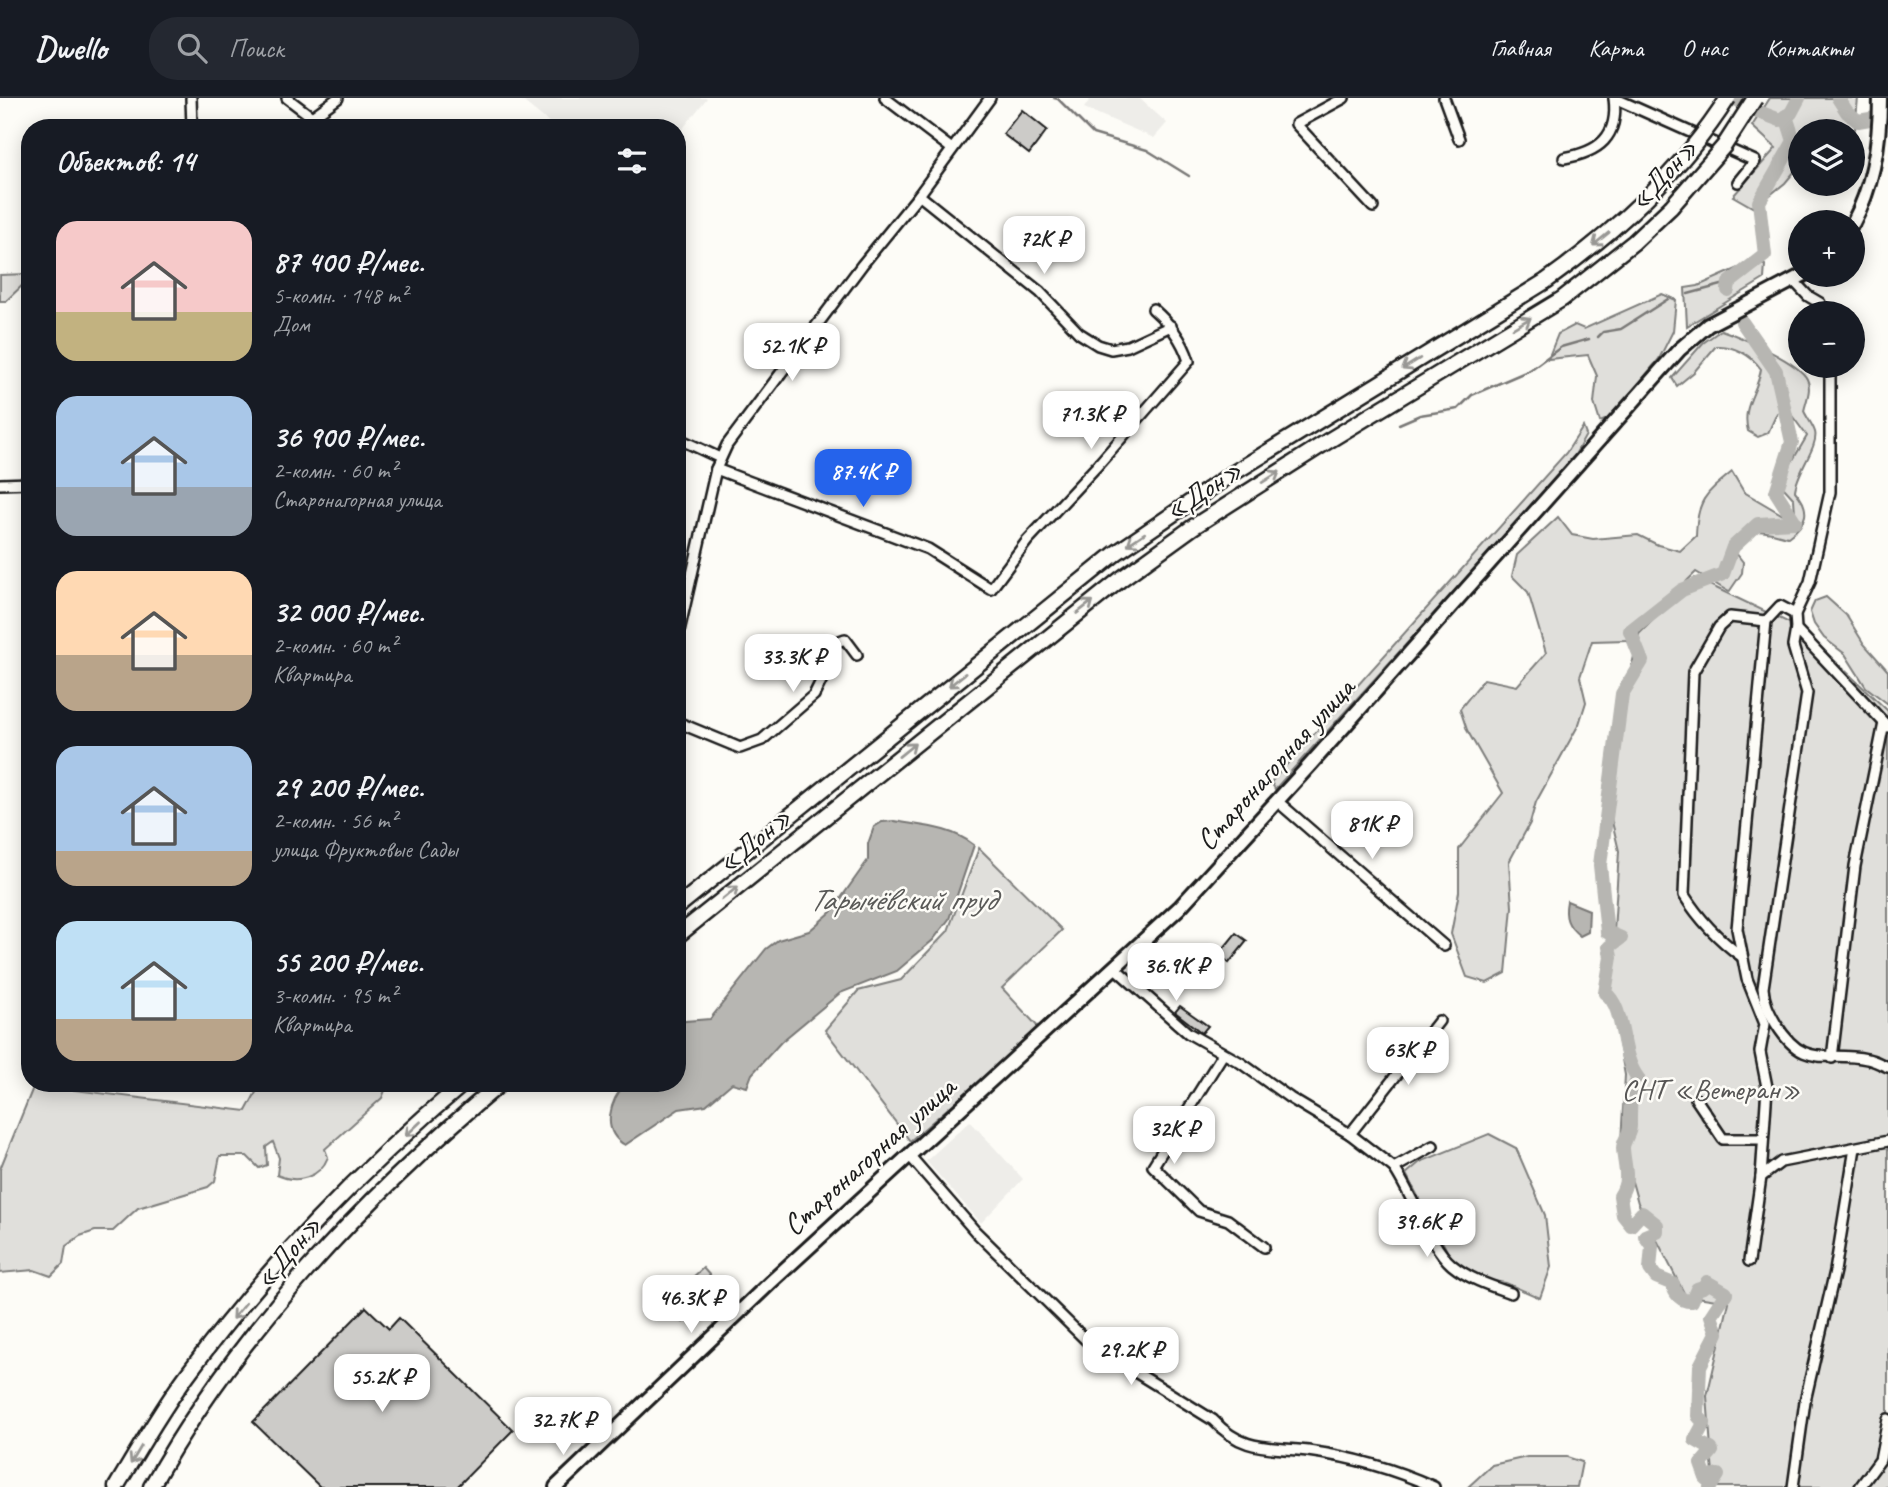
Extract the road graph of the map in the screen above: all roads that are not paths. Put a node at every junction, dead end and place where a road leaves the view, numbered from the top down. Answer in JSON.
{"nodes":[{"id":1,"x":191,"y":98,"type":"edge"},
{"id":2,"x":287,"y":98,"type":"edge"},
{"id":3,"x":338,"y":98,"type":"edge"},
{"id":4,"x":885,"y":98,"type":"edge"},
{"id":5,"x":989,"y":98,"type":"edge"},
{"id":6,"x":1344,"y":98,"type":"edge"},
{"id":7,"x":1444,"y":98,"type":"edge"},
{"id":8,"x":1614,"y":98,"type":"edge"},
{"id":9,"x":1728,"y":98,"type":"edge"},
{"id":10,"x":1755,"y":98,"type":"edge"},
{"id":11,"x":1880,"y":105,"type":"edge"},
{"id":12,"x":313,"y":117,"type":"joint"},
{"id":13,"x":192,"y":119,"type":"edge"},
{"id":14,"x":1459,"y":139,"type":"dead end"},
{"id":15,"x":952,"y":149,"type":"junction"},
{"id":16,"x":1564,"y":158,"type":"dead end"},
{"id":17,"x":1738,"y":182,"type":"dead end"},
{"id":18,"x":919,"y":195,"type":"junction"},
{"id":19,"x":1373,"y":207,"type":"dead end"},
{"id":20,"x":1859,"y":210,"type":"edge"},
{"id":21,"x":1788,"y":283,"type":"edge"},
{"id":22,"x":1803,"y":287,"type":"edge"},
{"id":23,"x":1817,"y":301,"type":"edge"},
{"id":24,"x":1153,"y":309,"type":"dead end"},
{"id":25,"x":1171,"y":326,"type":"junction"},
{"id":26,"x":1830,"y":378,"type":"edge"},
{"id":27,"x":686,"y":442,"type":"edge"},
{"id":28,"x":720,"y":458,"type":"junction"},
{"id":29,"x":716,"y":469,"type":"junction"},
{"id":30,"x":21,"y":483,"type":"edge"},
{"id":31,"x":0,"y":484,"type":"edge"},
{"id":32,"x":686,"y":601,"type":"edge"},
{"id":33,"x":1795,"y":614,"type":"junction"},
{"id":34,"x":1766,"y":621,"type":"junction"},
{"id":35,"x":1796,"y":629,"type":"junction"},
{"id":36,"x":857,"y":654,"type":"dead end"},
{"id":37,"x":1886,"y":725,"type":"edge"},
{"id":38,"x":686,"y":726,"type":"edge"},
{"id":39,"x":1278,"y":801,"type":"junction"},
{"id":40,"x":686,"y":901,"type":"edge"},
{"id":41,"x":686,"y":929,"type":"edge"},
{"id":42,"x":1444,"y":946,"type":"dead end"},
{"id":43,"x":1741,"y":956,"type":"junction"},
{"id":44,"x":1115,"y":968,"type":"junction"},
{"id":45,"x":1439,"y":1021,"type":"dead end"},
{"id":46,"x":1223,"y":1054,"type":"junction"},
{"id":47,"x":1832,"y":1058,"type":"junction"},
{"id":48,"x":1888,"y":1068,"type":"edge"},
{"id":49,"x":454,"y":1092,"type":"edge"},
{"id":50,"x":490,"y":1092,"type":"edge"},
{"id":51,"x":1696,"y":1099,"type":"dead end"},
{"id":52,"x":1350,"y":1134,"type":"junction"},
{"id":53,"x":1763,"y":1139,"type":"junction"},
{"id":54,"x":1888,"y":1141,"type":"edge"},
{"id":55,"x":1433,"y":1146,"type":"dead end"},
{"id":56,"x":1855,"y":1148,"type":"junction"},
{"id":57,"x":909,"y":1155,"type":"junction"},
{"id":58,"x":1394,"y":1168,"type":"junction"},
{"id":59,"x":1760,"y":1177,"type":"junction"},
{"id":60,"x":1264,"y":1247,"type":"dead end"},
{"id":61,"x":1749,"y":1261,"type":"dead end"},
{"id":62,"x":1511,"y":1293,"type":"dead end"},
{"id":63,"x":1888,"y":1419,"type":"edge"},
{"id":64,"x":116,"y":1487,"type":"edge"},
{"id":65,"x":152,"y":1487,"type":"edge"},
{"id":66,"x":556,"y":1487,"type":"edge"},
{"id":67,"x":1434,"y":1487,"type":"edge"},
{"id":68,"x":1793,"y":1487,"type":"edge"},
{"id":69,"x":1860,"y":1487,"type":"edge"}],
"edges":[{"from":1,"to":13,"type":"street"},
{"from":2,"to":12,"type":"street"},
{"from":3,"to":12,"type":"street"},
{"from":4,"to":15,"type":"street"},
{"from":5,"to":15,"type":"street"},
{"from":6,"to":19,"type":"street"},
{"from":7,"to":14,"type":"street"},
{"from":8,"to":16,"type":"street"},
{"from":8,"to":17,"type":"street"},
{"from":9,"to":40,"type":"highway","name":"«Дон»","one_way":true,"bridge":true},
{"from":41,"to":10,"type":"highway","name":"«Дон»","one_way":true,"bridge":true},
{"from":11,"to":20,"type":"main road"},
{"from":15,"to":18,"type":"street"},
{"from":18,"to":25,"type":"street"},
{"from":18,"to":28,"type":"street"},
{"from":21,"to":39,"type":"main road","name":"Старонагорная улица"},
{"from":22,"to":23,"type":"street"},
{"from":24,"to":25,"type":"street"},
{"from":25,"to":29,"type":"street"},
{"from":26,"to":33,"type":"street"},
{"from":27,"to":28,"type":"street"},
{"from":28,"to":29,"type":"street"},
{"from":29,"to":32,"type":"street"},
{"from":30,"to":31,"type":"street"},
{"from":33,"to":34,"type":"street"},
{"from":33,"to":35,"type":"street"},
{"from":34,"to":43,"type":"street"},
{"from":34,"to":43,"type":"street"},
{"from":35,"to":37,"type":"street"},
{"from":35,"to":47,"type":"street"},
{"from":36,"to":38,"type":"street"},
{"from":37,"to":47,"type":"street"},
{"from":39,"to":42,"type":"street"},
{"from":39,"to":44,"type":"main road","name":"Старонагорная улица"},
{"from":43,"to":53,"type":"street"},
{"from":44,"to":46,"type":"street"},
{"from":44,"to":57,"type":"main road","name":"Старонагорная улица"},
{"from":45,"to":52,"type":"street"},
{"from":46,"to":52,"type":"street"},
{"from":46,"to":60,"type":"street"},
{"from":47,"to":48,"type":"street"},
{"from":49,"to":64,"type":"highway","name":"«Дон»","one_way":true},
{"from":50,"to":65,"type":"highway","name":"«Дон»"},
{"from":51,"to":53,"type":"street"},
{"from":52,"to":58,"type":"street"},
{"from":53,"to":59,"type":"street"},
{"from":54,"to":56,"type":"street"},
{"from":55,"to":58,"type":"street"},
{"from":56,"to":59,"type":"street"},
{"from":56,"to":68,"type":"street"},
{"from":57,"to":66,"type":"main road","name":"Старонагорная улица"},
{"from":57,"to":67,"type":"street"},
{"from":58,"to":62,"type":"street"},
{"from":59,"to":61,"type":"street"},
{"from":63,"to":69,"type":"street"}]}
